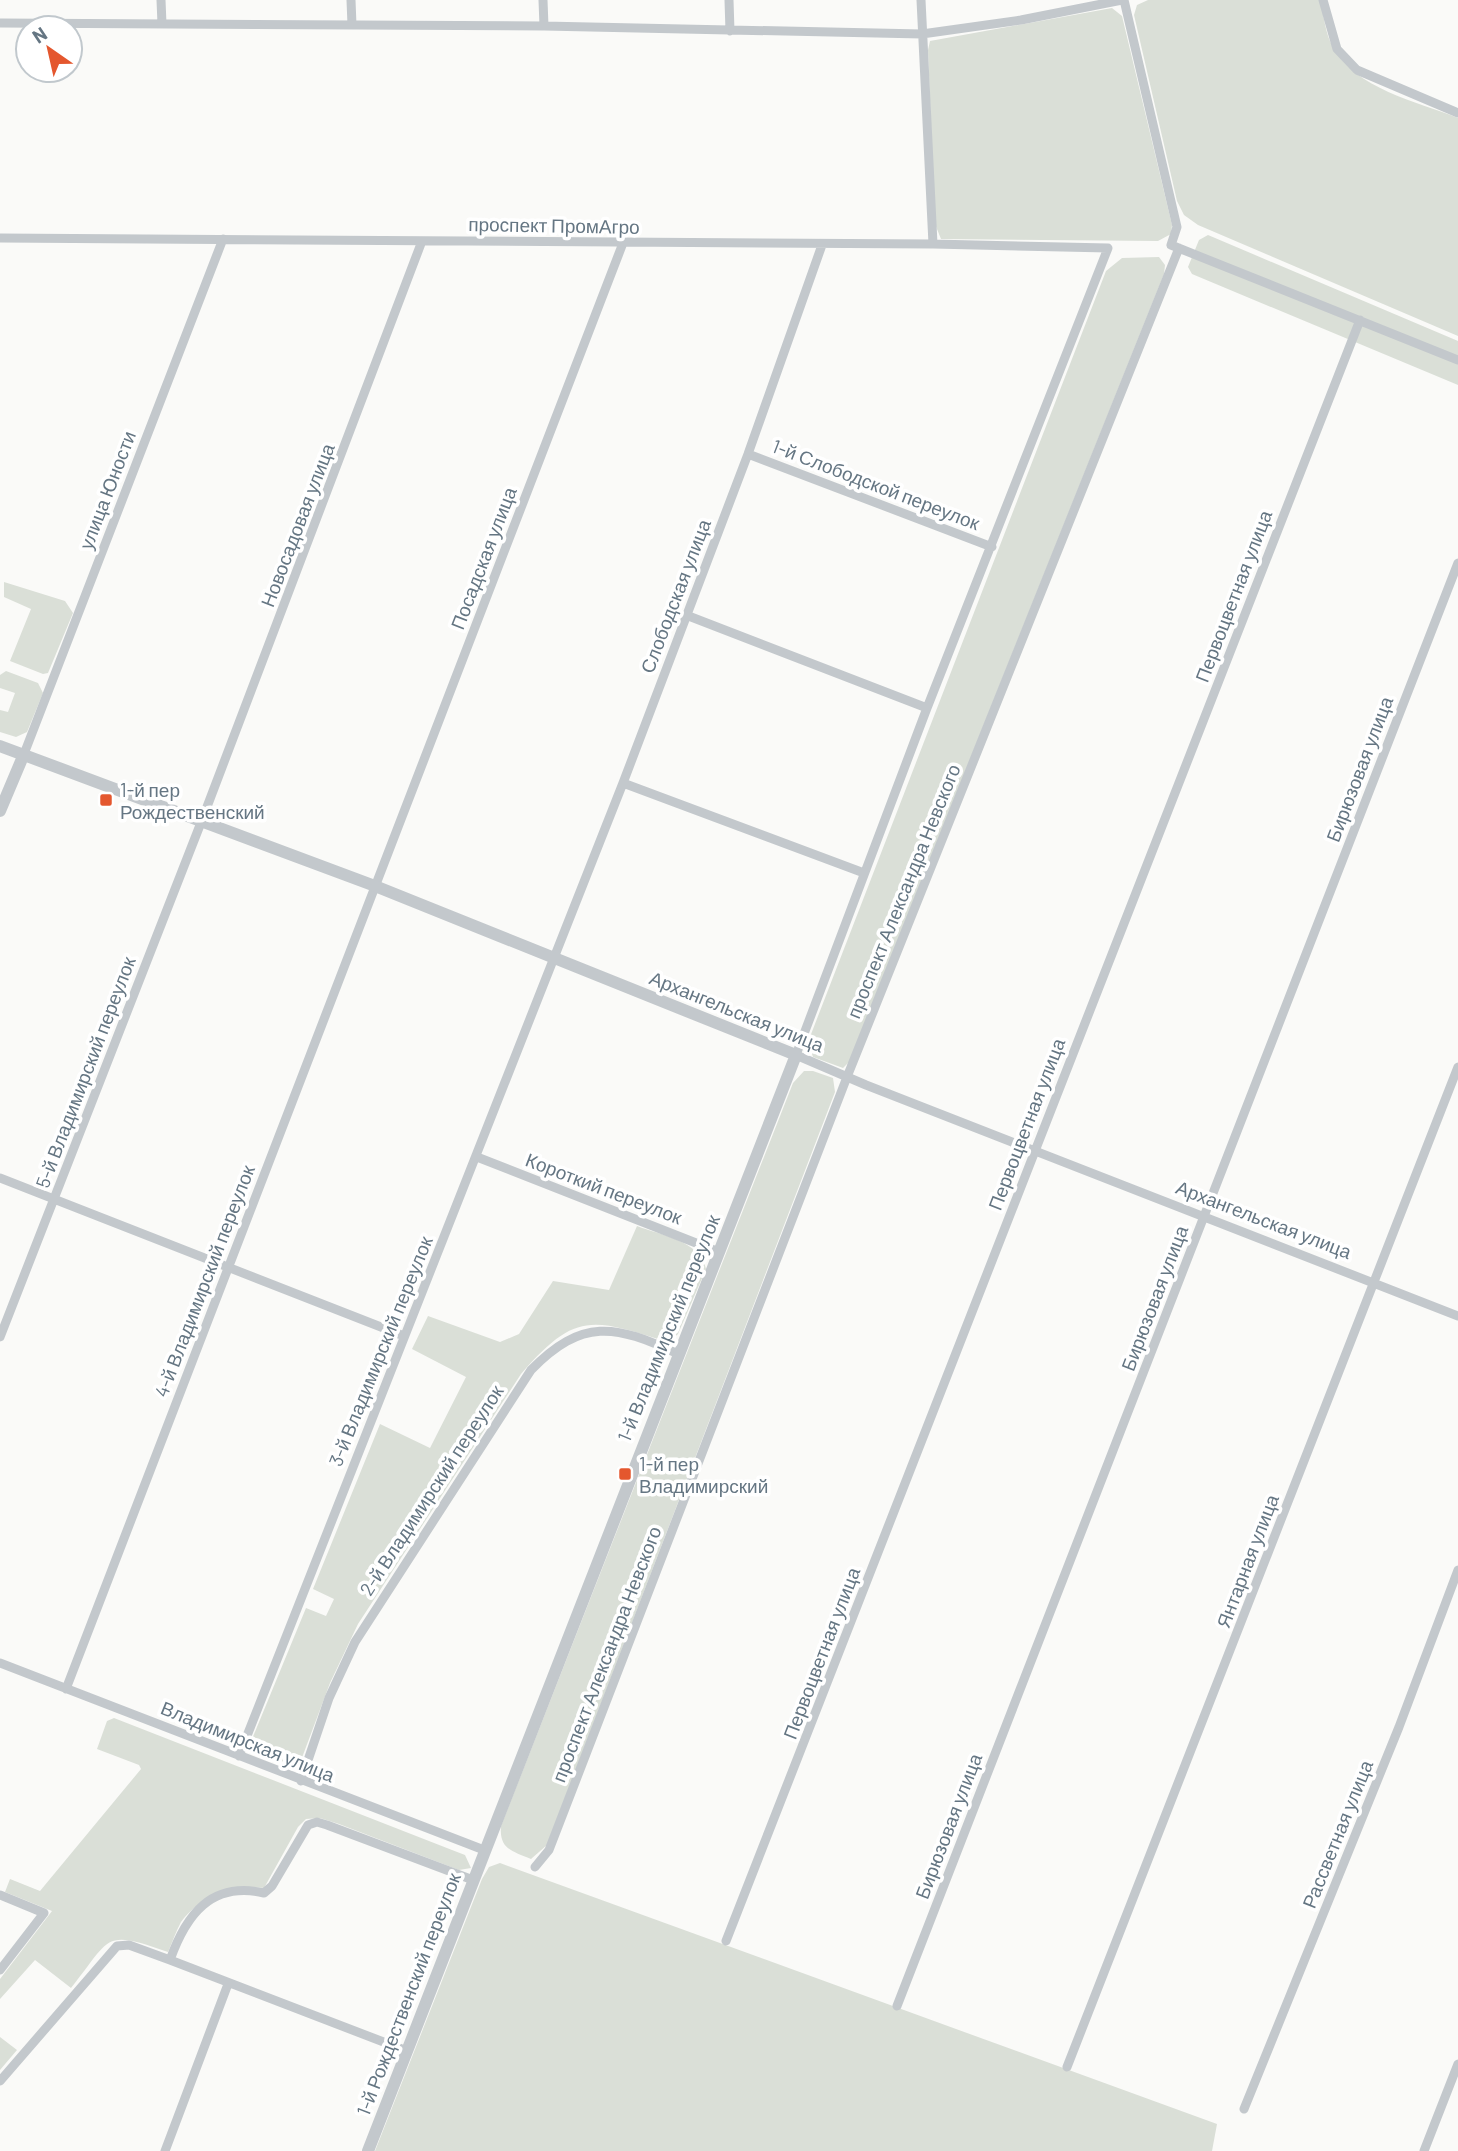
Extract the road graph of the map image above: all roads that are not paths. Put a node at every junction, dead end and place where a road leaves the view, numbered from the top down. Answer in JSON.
{"nodes":[{"id":1,"x":161,"y":0,"type":"edge"},
{"id":2,"x":351,"y":0,"type":"edge"},
{"id":3,"x":543,"y":0,"type":"edge"},
{"id":4,"x":729,"y":0,"type":"edge"},
{"id":5,"x":921,"y":0,"type":"edge"},
{"id":6,"x":1123,"y":0,"type":"edge"},
{"id":7,"x":1323,"y":0,"type":"edge"},
{"id":8,"x":0,"y":23,"type":"edge"},
{"id":9,"x":162,"y":24,"type":"junction"},
{"id":10,"x":352,"y":25,"type":"junction"},
{"id":11,"x":544,"y":26,"type":"junction"},
{"id":12,"x":730,"y":32,"type":"junction"},
{"id":13,"x":922,"y":34,"type":"junction"},
{"id":14,"x":1458,"y":113,"type":"edge"},
{"id":15,"x":0,"y":238,"type":"edge"},
{"id":16,"x":223,"y":239,"type":"junction"},
{"id":17,"x":422,"y":241,"type":"junction"},
{"id":18,"x":623,"y":243,"type":"junction"},
{"id":19,"x":933,"y":244,"type":"junction"},
{"id":20,"x":822,"y":245,"type":"junction"},
{"id":21,"x":1108,"y":248,"type":"joint"},
{"id":22,"x":1179,"y":248,"type":"junction"},
{"id":23,"x":1360,"y":320,"type":"junction"},
{"id":24,"x":1458,"y":360,"type":"edge"},
{"id":25,"x":748,"y":454,"type":"junction"},
{"id":26,"x":992,"y":547,"type":"junction"},
{"id":27,"x":1458,"y":563,"type":"edge"},
{"id":28,"x":686,"y":615,"type":"junction"},
{"id":29,"x":927,"y":708,"type":"junction"},
{"id":30,"x":0,"y":746,"type":"edge"},
{"id":31,"x":23,"y":754,"type":"junction"},
{"id":32,"x":623,"y":783,"type":"junction"},
{"id":33,"x":0,"y":811,"type":"edge"},
{"id":34,"x":202,"y":820,"type":"junction"},
{"id":35,"x":863,"y":873,"type":"junction"},
{"id":36,"x":375,"y":886,"type":"junction"},
{"id":37,"x":553,"y":958,"type":"junction"},
{"id":38,"x":796,"y":1055,"type":"junction"},
{"id":39,"x":1458,"y":1068,"type":"edge"},
{"id":40,"x":847,"y":1077,"type":"junction"},
{"id":41,"x":1034,"y":1151,"type":"junction"},
{"id":42,"x":477,"y":1157,"type":"junction"},
{"id":43,"x":0,"y":1178,"type":"edge"},
{"id":44,"x":54,"y":1198,"type":"junction"},
{"id":45,"x":1204,"y":1216,"type":"junction"},
{"id":46,"x":719,"y":1252,"type":"junction"},
{"id":47,"x":229,"y":1267,"type":"junction"},
{"id":48,"x":1374,"y":1283,"type":"junction"},
{"id":49,"x":1458,"y":1316,"type":"edge"},
{"id":50,"x":404,"y":1336,"type":"junction"},
{"id":51,"x":0,"y":1338,"type":"edge"},
{"id":52,"x":678,"y":1354,"type":"junction"},
{"id":53,"x":1458,"y":1570,"type":"edge"},
{"id":54,"x":0,"y":1663,"type":"edge"},
{"id":55,"x":66,"y":1689,"type":"junction"},
{"id":56,"x":239,"y":1756,"type":"junction"},
{"id":57,"x":301,"y":1781,"type":"junction"},
{"id":58,"x":484,"y":1850,"type":"junction"},
{"id":59,"x":536,"y":1867,"type":"dead end"},
{"id":60,"x":473,"y":1880,"type":"junction"},
{"id":61,"x":0,"y":1895,"type":"edge"},
{"id":62,"x":726,"y":1941,"type":"dead end"},
{"id":63,"x":170,"y":1960,"type":"junction"},
{"id":64,"x":0,"y":1970,"type":"edge"},
{"id":65,"x":228,"y":1984,"type":"junction"},
{"id":66,"x":897,"y":2006,"type":"dead end"},
{"id":67,"x":407,"y":2051,"type":"junction"},
{"id":68,"x":1458,"y":2064,"type":"edge"},
{"id":69,"x":1067,"y":2067,"type":"dead end"},
{"id":70,"x":0,"y":2081,"type":"edge"},
{"id":71,"x":1244,"y":2109,"type":"dead end"},
{"id":72,"x":165,"y":2151,"type":"edge"},
{"id":73,"x":368,"y":2151,"type":"edge"},
{"id":74,"x":1424,"y":2151,"type":"edge"}],
"edges":[{"from":1,"to":9,"type":"street"},
{"from":2,"to":10,"type":"street"},
{"from":3,"to":11,"type":"street"},
{"from":4,"to":12,"type":"street"},
{"from":5,"to":13,"type":"street"},
{"from":6,"to":13,"type":"street"},
{"from":6,"to":22,"type":"street","name":"проспект Александра Невского"},
{"from":7,"to":14,"type":"street"},
{"from":8,"to":9,"type":"street"},
{"from":9,"to":10,"type":"street"},
{"from":10,"to":11,"type":"street"},
{"from":11,"to":12,"type":"street"},
{"from":12,"to":13,"type":"street"},
{"from":13,"to":19,"type":"street"},
{"from":15,"to":16,"type":"street","name":"проспект ПромАгро"},
{"from":16,"to":17,"type":"street","name":"проспект ПромАгро"},
{"from":16,"to":31,"type":"street","name":"улица Юности"},
{"from":17,"to":18,"type":"street","name":"проспект ПромАгро"},
{"from":17,"to":34,"type":"street","name":"Новосадовая улица"},
{"from":18,"to":20,"type":"street","name":"проспект ПромАгро"},
{"from":18,"to":36,"type":"street","name":"Посадская улица"},
{"from":19,"to":20,"type":"street","name":"проспект ПромАгро"},
{"from":19,"to":21,"type":"street","name":"проспект ПромАгро"},
{"from":20,"to":25,"type":"street","name":"Слободская улица"},
{"from":21,"to":26,"type":"street","name":"проспект Александра Невского"},
{"from":22,"to":23,"type":"street"},
{"from":22,"to":40,"type":"street","name":"проспект Александра Невского"},
{"from":23,"to":24,"type":"street"},
{"from":23,"to":41,"type":"street","name":"Первоцветная улица"},
{"from":25,"to":26,"type":"street","name":"1-й Слободской переулок"},
{"from":25,"to":28,"type":"street","name":"Слободская улица"},
{"from":26,"to":29,"type":"street","name":"проспект Александра Невского"},
{"from":27,"to":45,"type":"street","name":"Бирюзовая улица"},
{"from":28,"to":29,"type":"street"},
{"from":28,"to":32,"type":"street","name":"Слободская улица"},
{"from":29,"to":35,"type":"street","name":"проспект Александра Невского"},
{"from":30,"to":31,"type":"street","name":"Архангельская улица"},
{"from":31,"to":33,"type":"street"},
{"from":31,"to":34,"type":"street","name":"Архангельская улица"},
{"from":32,"to":35,"type":"street"},
{"from":32,"to":37,"type":"street","name":"Слободская улица"},
{"from":34,"to":36,"type":"street","name":"Архангельская улица"},
{"from":34,"to":44,"type":"street","name":"5-й Владимирский переулок"},
{"from":35,"to":38,"type":"street","name":"проспект Александра Невского"},
{"from":36,"to":37,"type":"street","name":"Архангельская улица"},
{"from":36,"to":47,"type":"street","name":"4-й Владимирский переулок"},
{"from":37,"to":38,"type":"street","name":"Архангельская улица"},
{"from":37,"to":42,"type":"street","name":"3-й Владимирский переулок"},
{"from":38,"to":40,"type":"street","name":"Архангельская улица"},
{"from":38,"to":46,"type":"street","name":"1-й Владимирский переулок"},
{"from":39,"to":48,"type":"street","name":"Янтарная улица"},
{"from":40,"to":41,"type":"street","name":"Архангельская улица"},
{"from":40,"to":59,"type":"street","name":"проспект Александра Невского"},
{"from":41,"to":45,"type":"street","name":"Архангельская улица"},
{"from":41,"to":62,"type":"street","name":"Первоцветная улица"},
{"from":42,"to":46,"type":"street","name":"Короткий переулок"},
{"from":42,"to":50,"type":"street","name":"3-й Владимирский переулок"},
{"from":43,"to":44,"type":"street"},
{"from":44,"to":47,"type":"street"},
{"from":44,"to":51,"type":"street","name":"5-й Владимирский переулок"},
{"from":45,"to":48,"type":"street","name":"Архангельская улица"},
{"from":45,"to":66,"type":"street","name":"Бирюзовая улица"},
{"from":46,"to":52,"type":"street","name":"1-й Владимирский переулок"},
{"from":47,"to":50,"type":"street"},
{"from":47,"to":55,"type":"street","name":"4-й Владимирский переулок"},
{"from":48,"to":49,"type":"street","name":"Архангельская улица"},
{"from":48,"to":69,"type":"street","name":"Янтарная улица"},
{"from":50,"to":56,"type":"street","name":"3-й Владимирский переулок"},
{"from":52,"to":57,"type":"street","name":"2-й Владимирский переулок"},
{"from":52,"to":58,"type":"street","name":"1-й Владимирский переулок"},
{"from":53,"to":71,"type":"street","name":"Рассветная улица"},
{"from":54,"to":55,"type":"street","name":"Владимирская улица"},
{"from":55,"to":56,"type":"street","name":"Владимирская улица"},
{"from":56,"to":57,"type":"street","name":"Владимирская улица"},
{"from":57,"to":58,"type":"street","name":"Владимирская улица"},
{"from":58,"to":60,"type":"street","name":"1-й Рождественский переулок"},
{"from":60,"to":63,"type":"street"},
{"from":60,"to":67,"type":"street","name":"1-й Рождественский переулок"},
{"from":61,"to":64,"type":"street"},
{"from":63,"to":65,"type":"street"},
{"from":63,"to":70,"type":"street"},
{"from":65,"to":67,"type":"street"},
{"from":65,"to":72,"type":"street"},
{"from":67,"to":73,"type":"street","name":"1-й Рождественский переулок"},
{"from":68,"to":74,"type":"street"}]}
